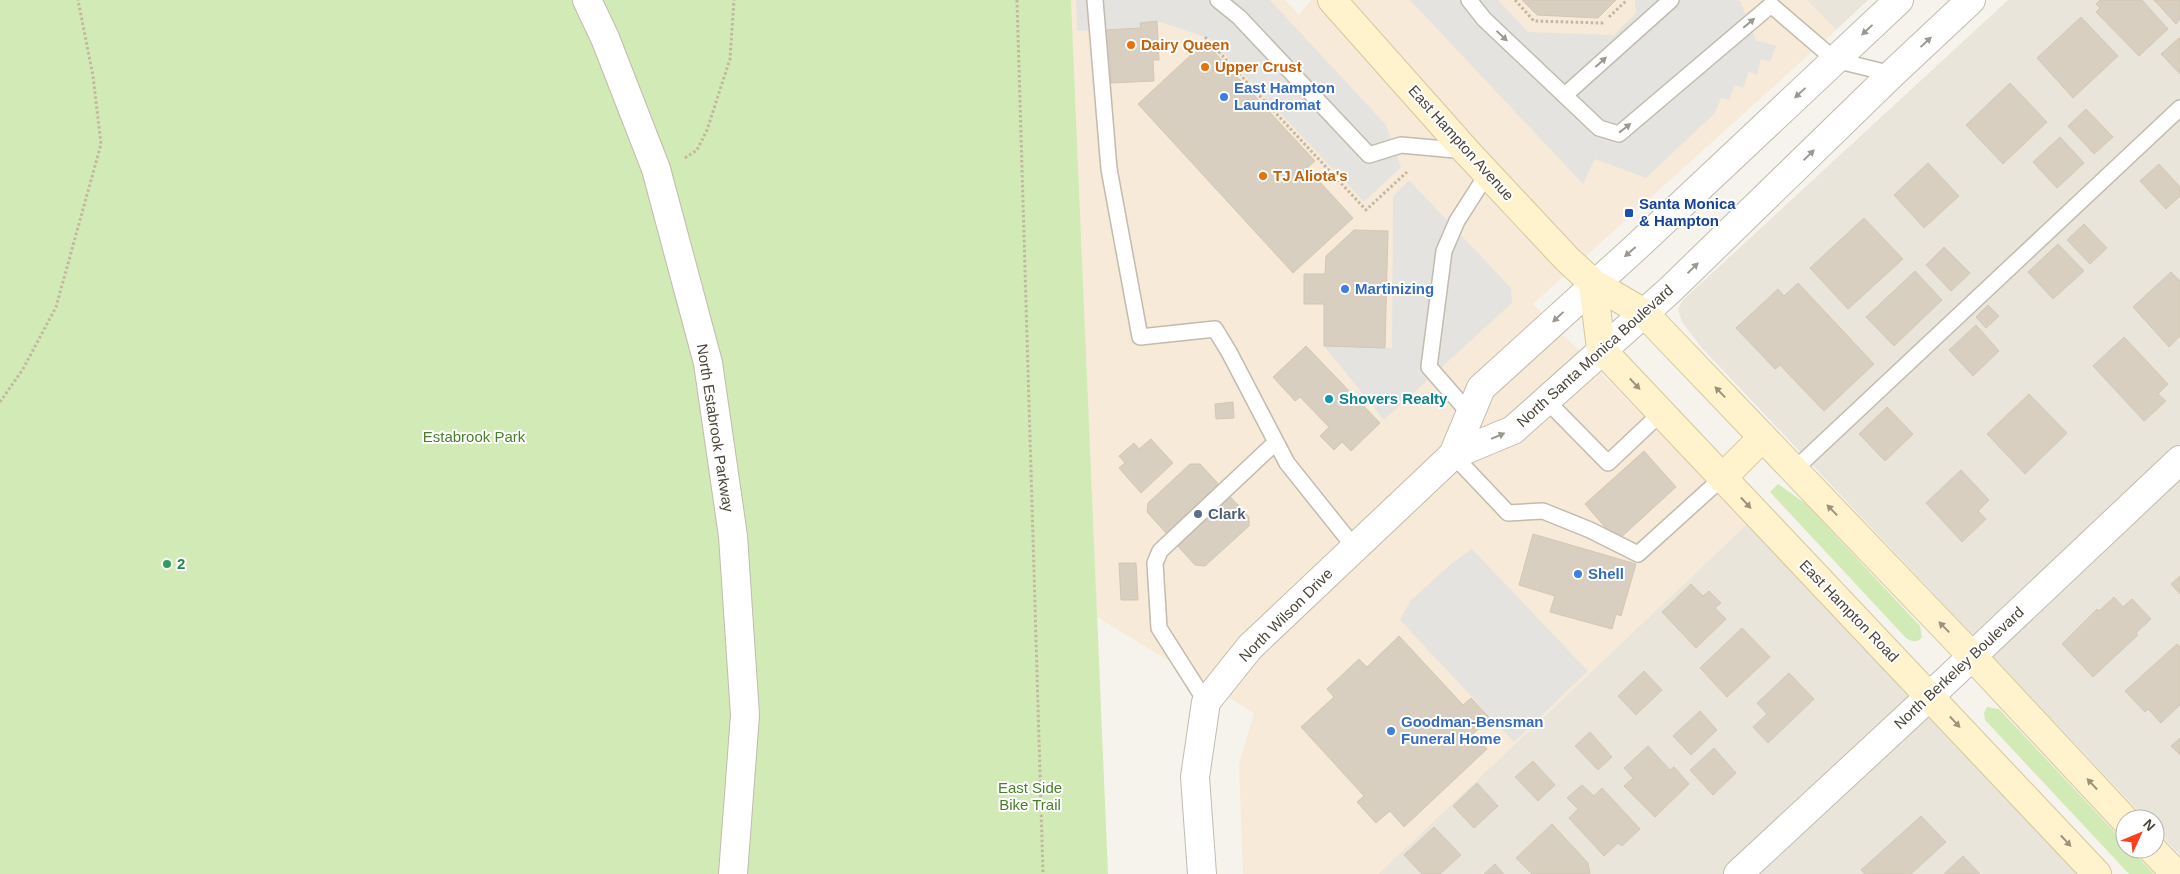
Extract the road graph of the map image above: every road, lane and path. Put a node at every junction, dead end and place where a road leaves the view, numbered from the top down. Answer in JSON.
{"nodes":[{"id":1,"x":78,"y":0,"type":"edge"},
{"id":2,"x":587,"y":0,"type":"edge"},
{"id":3,"x":734,"y":0,"type":"edge"},
{"id":4,"x":1017,"y":0,"type":"edge"},
{"id":5,"x":1095,"y":0,"type":"edge"},
{"id":6,"x":1218,"y":0,"type":"edge"},
{"id":7,"x":1332,"y":0,"type":"edge"},
{"id":8,"x":1469,"y":0,"type":"edge"},
{"id":9,"x":1515,"y":0,"type":"edge"},
{"id":10,"x":1627,"y":0,"type":"edge"},
{"id":11,"x":1671,"y":0,"type":"edge"},
{"id":12,"x":1899,"y":0,"type":"edge"},
{"id":13,"x":1971,"y":0,"type":"edge"},
{"id":14,"x":1769,"y":2,"type":"edge"},
{"id":15,"x":1205,"y":37,"type":"dead end"},
{"id":16,"x":1835,"y":60,"type":"junction"},
{"id":17,"x":1892,"y":74,"type":"junction"},
{"id":18,"x":1565,"y":95,"type":"junction"},
{"id":19,"x":2180,"y":108,"type":"edge"},
{"id":20,"x":1467,"y":152,"type":"junction"},
{"id":21,"x":656,"y":169,"type":"junction"},
{"id":22,"x":1410,"y":170,"type":"dead end"},
{"id":23,"x":1488,"y":174,"type":"junction"},
{"id":24,"x":1593,"y":283,"type":"junction"},
{"id":25,"x":1644,"y":313,"type":"junction"},
{"id":26,"x":1601,"y":349,"type":"junction"},
{"id":27,"x":1546,"y":400,"type":"junction"},
{"id":28,"x":0,"y":402,"type":"edge"},
{"id":29,"x":1661,"y":413,"type":"junction"},
{"id":30,"x":1470,"y":414,"type":"junction"},
{"id":31,"x":1763,"y":437,"type":"junction"},
{"id":32,"x":1276,"y":442,"type":"junction"},
{"id":33,"x":1453,"y":455,"type":"junction"},
{"id":34,"x":2180,"y":460,"type":"edge"},
{"id":35,"x":1794,"y":470,"type":"junction"},
{"id":36,"x":1722,"y":478,"type":"junction"},
{"id":37,"x":1355,"y":548,"type":"junction"},
{"id":38,"x":1972,"y":656,"type":"junction"},
{"id":39,"x":1930,"y":696,"type":"junction"},
{"id":40,"x":1206,"y":702,"type":"junction"},
{"id":41,"x":2115,"y":809,"type":"edge"},
{"id":42,"x":2162,"y":859,"type":"edge"},
{"id":43,"x":733,"y":874,"type":"edge"},
{"id":44,"x":1043,"y":874,"type":"edge"},
{"id":45,"x":1202,"y":874,"type":"edge"},
{"id":46,"x":1738,"y":874,"type":"edge"},
{"id":47,"x":2097,"y":874,"type":"edge"},
{"id":48,"x":2176,"y":874,"type":"edge"}],
"edges":[{"from":1,"to":28,"type":"path"},
{"from":2,"to":21,"type":"street","name":"North Estabrook Parkway"},
{"from":3,"to":21,"type":"path"},
{"from":4,"to":44,"type":"path"},
{"from":5,"to":32,"type":"lane"},
{"from":6,"to":20,"type":"lane"},
{"from":7,"to":20,"type":"main road","name":"East Hampton Avenue"},
{"from":8,"to":18,"type":"lane","one_way":true},
{"from":9,"to":10,"type":"path"},
{"from":18,"to":11,"type":"lane","one_way":true},
{"from":12,"to":16,"type":"street","one_way":true},
{"from":17,"to":13,"type":"street","name":"North Santa Monica Boulevard","one_way":true},
{"from":14,"to":16,"type":"lane"},
{"from":18,"to":14,"type":"lane","one_way":true},
{"from":15,"to":22,"type":"path"},
{"from":16,"to":17,"type":"lane"},
{"from":16,"to":24,"type":"street","one_way":true},
{"from":25,"to":17,"type":"street","name":"North Santa Monica Boulevard","one_way":true},
{"from":19,"to":35,"type":"lane"},
{"from":20,"to":23,"type":"main road","name":"East Hampton Avenue"},
{"from":21,"to":43,"type":"street","name":"North Estabrook Parkway"},
{"from":23,"to":24,"type":"main road","name":"East Hampton Avenue"},
{"from":23,"to":30,"type":"lane"},
{"from":24,"to":25,"type":"main road","name":"East Hampton Avenue"},
{"from":24,"to":26,"type":"main road"},
{"from":24,"to":30,"type":"street","one_way":true},
{"from":25,"to":26,"type":"street","name":"North Santa Monica Boulevard"},
{"from":31,"to":25,"type":"main road","one_way":true},
{"from":26,"to":27,"type":"street","name":"North Santa Monica Boulevard"},
{"from":26,"to":29,"type":"main road","name":"East Hampton Road","one_way":true},
{"from":27,"to":29,"type":"lane"},
{"from":33,"to":27,"type":"street","name":"North Santa Monica Boulevard","one_way":true},
{"from":29,"to":36,"type":"main road","name":"East Hampton Road"},
{"from":30,"to":33,"type":"street"},
{"from":31,"to":35,"type":"main road"},
{"from":31,"to":36,"type":"main road"},
{"from":32,"to":37,"type":"lane"},
{"from":32,"to":40,"type":"lane"},
{"from":33,"to":36,"type":"lane"},
{"from":33,"to":37,"type":"street","name":"North Wilson Drive"},
{"from":34,"to":38,"type":"street","name":"North Berkeley Boulevard"},
{"from":38,"to":35,"type":"main road","one_way":true},
{"from":36,"to":39,"type":"main road","name":"East Hampton Road","one_way":true},
{"from":37,"to":40,"type":"street","name":"North Wilson Drive"},
{"from":38,"to":39,"type":"street","name":"North Berkeley Boulevard"},
{"from":41,"to":38,"type":"main road","one_way":true},
{"from":39,"to":46,"type":"street","name":"North Berkeley Boulevard"},
{"from":39,"to":47,"type":"main road","name":"East Hampton Road","one_way":true},
{"from":40,"to":45,"type":"street"},
{"from":42,"to":48,"type":"main road"}]}
